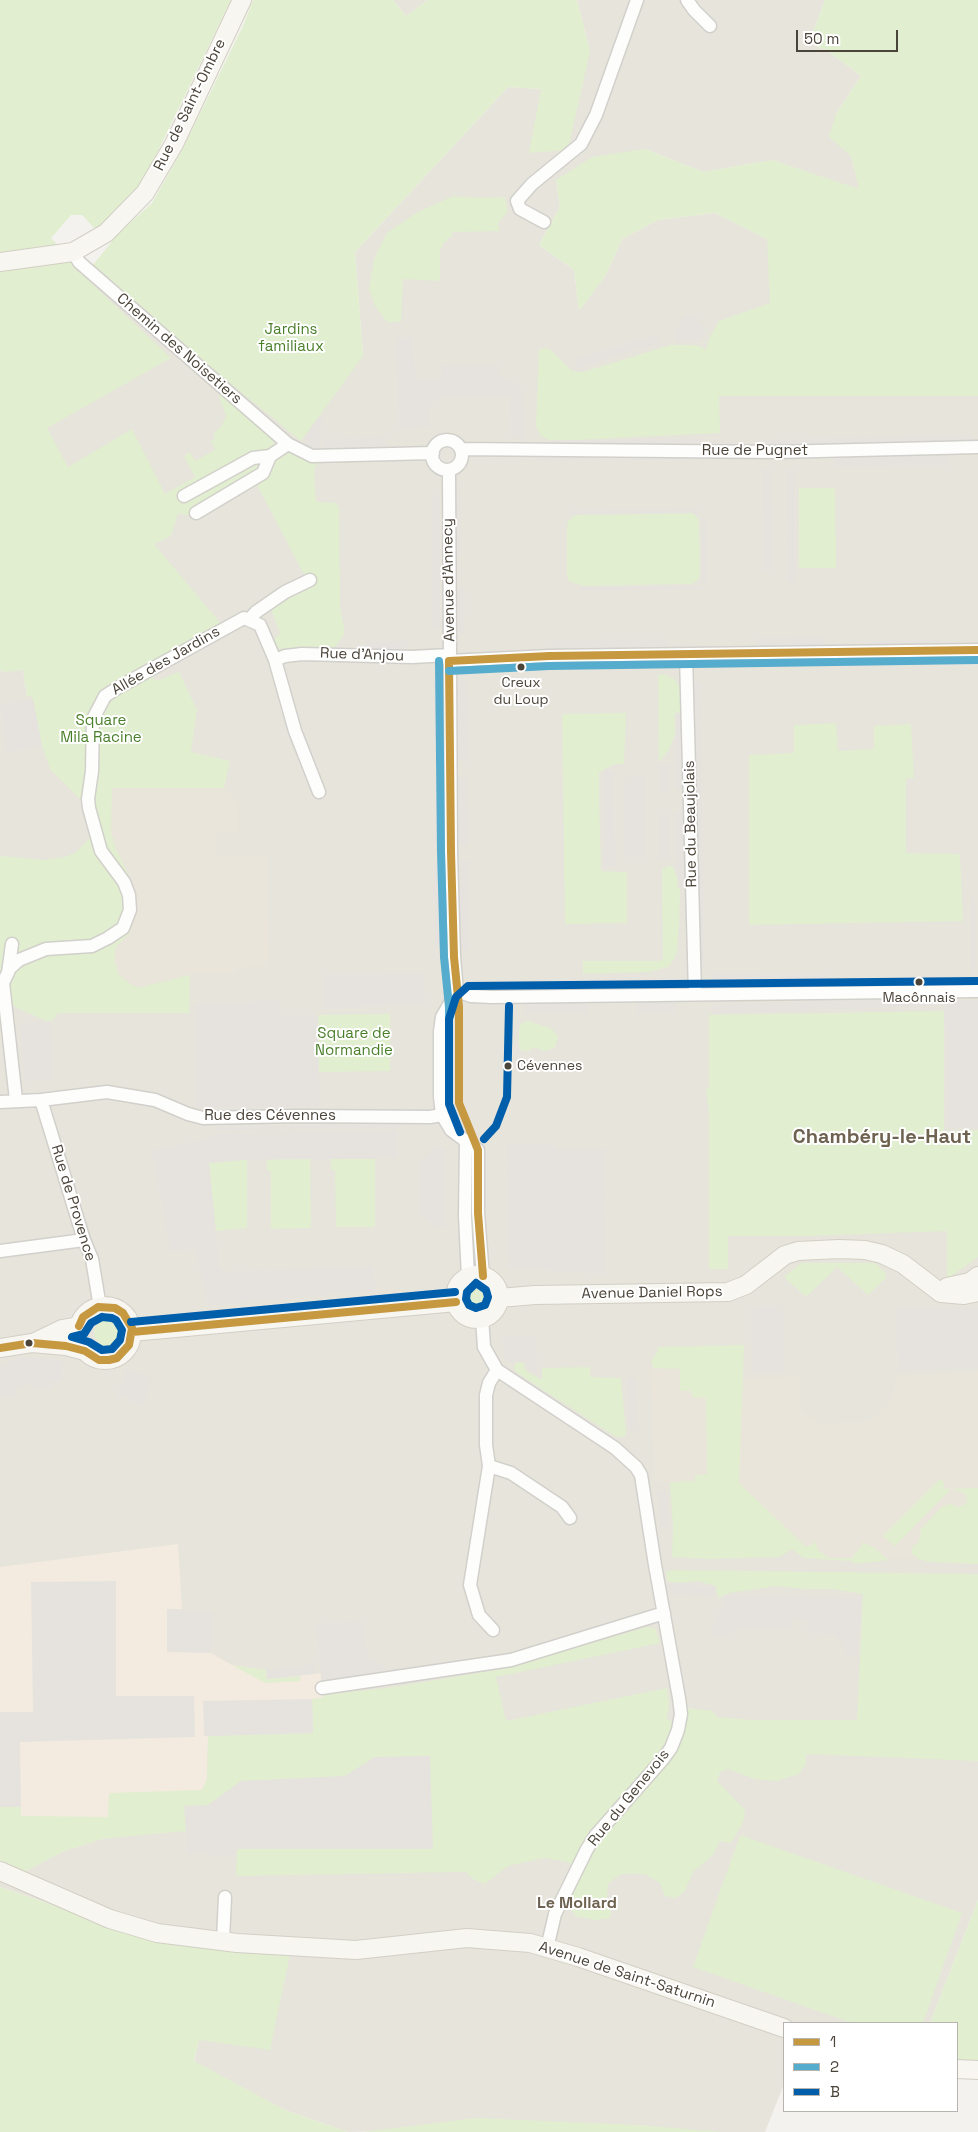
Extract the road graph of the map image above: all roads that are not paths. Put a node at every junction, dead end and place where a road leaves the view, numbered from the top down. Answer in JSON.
{"nodes":[{"id":1,"x":242,"y":0,"type":"edge"},
{"id":2,"x":637,"y":0,"type":"edge"},
{"id":3,"x":687,"y":0,"type":"edge"},
{"id":4,"x":710,"y":26,"type":"dead end"},
{"id":5,"x":544,"y":222,"type":"dead end"},
{"id":6,"x":74,"y":252,"type":"junction"},
{"id":7,"x":0,"y":262,"type":"edge"},
{"id":8,"x":288,"y":444,"type":"junction"},
{"id":9,"x":978,"y":447,"type":"edge"},
{"id":10,"x":461,"y":449,"type":"junction"},
{"id":11,"x":433,"y":453,"type":"junction"},
{"id":12,"x":270,"y":456,"type":"junction"},
{"id":13,"x":449,"y":470,"type":"junction"},
{"id":14,"x":184,"y":496,"type":"dead end"},
{"id":15,"x":196,"y":513,"type":"dead end"},
{"id":16,"x":310,"y":580,"type":"dead end"},
{"id":17,"x":249,"y":620,"type":"junction"},
{"id":18,"x":978,"y":650,"type":"edge"},
{"id":19,"x":686,"y":655,"type":"junction"},
{"id":20,"x":449,"y":658,"type":"junction"},
{"id":21,"x":275,"y":660,"type":"junction"},
{"id":22,"x":318,"y":792,"type":"dead end"},
{"id":23,"x":12,"y":944,"type":"dead end"},
{"id":24,"x":8,"y":973,"type":"junction"},
{"id":25,"x":457,"y":991,"type":"junction"},
{"id":26,"x":978,"y":991,"type":"edge"},
{"id":27,"x":695,"y":994,"type":"junction"},
{"id":28,"x":16,"y":1100,"type":"junction"},
{"id":29,"x":41,"y":1100,"type":"junction"},
{"id":30,"x":0,"y":1102,"type":"edge"},
{"id":31,"x":442,"y":1115,"type":"junction"},
{"id":32,"x":84,"y":1240,"type":"junction"},
{"id":33,"x":0,"y":1251,"type":"edge"},
{"id":34,"x":475,"y":1276,"type":"junction"},
{"id":35,"x":978,"y":1276,"type":"edge"},
{"id":36,"x":932,"y":1287,"type":"junction"},
{"id":37,"x":978,"y":1292,"type":"edge"},
{"id":38,"x":499,"y":1298,"type":"junction"},
{"id":39,"x":456,"y":1302,"type":"junction"},
{"id":40,"x":100,"y":1307,"type":"junction"},
{"id":41,"x":482,"y":1318,"type":"junction"},
{"id":42,"x":79,"y":1326,"type":"junction"},
{"id":43,"x":132,"y":1332,"type":"junction"},
{"id":44,"x":32,"y":1343,"type":"junction"},
{"id":45,"x":0,"y":1348,"type":"edge"},
{"id":46,"x":85,"y":1351,"type":"junction"},
{"id":47,"x":497,"y":1370,"type":"junction"},
{"id":48,"x":489,"y":1466,"type":"junction"},
{"id":49,"x":570,"y":1518,"type":"dead end"},
{"id":50,"x":664,"y":1613,"type":"junction"},
{"id":51,"x":492,"y":1630,"type":"dead end"},
{"id":52,"x":322,"y":1688,"type":"dead end"},
{"id":53,"x":0,"y":1871,"type":"edge"},
{"id":54,"x":225,"y":1897,"type":"dead end"},
{"id":55,"x":223,"y":1940,"type":"junction"},
{"id":56,"x":547,"y":1948,"type":"junction"},
{"id":57,"x":783,"y":2028,"type":"edge"},
{"id":58,"x":958,"y":2069,"type":"edge"},
{"id":59,"x":978,"y":2070,"type":"edge"}],
"edges":[{"from":1,"to":6,"type":"main road","name":"Rue de Saint-Ombre"},
{"from":2,"to":5,"type":"street"},
{"from":3,"to":4,"type":"street"},
{"from":6,"to":7,"type":"main road","name":"Rue de Saint-Ombre"},
{"from":6,"to":8,"type":"street","name":"Chemin des Noisetiers"},
{"from":8,"to":11,"type":"street","name":"Chemin des Noisetiers"},
{"from":8,"to":12,"type":"street"},
{"from":9,"to":10,"type":"street","name":"Rue de Pugnet"},
{"from":10,"to":11,"type":"street"},
{"from":10,"to":13,"type":"street"},
{"from":11,"to":13,"type":"street"},
{"from":12,"to":14,"type":"street"},
{"from":12,"to":15,"type":"street"},
{"from":13,"to":20,"type":"street","name":"Avenue d'Annecy"},
{"from":16,"to":17,"type":"street","name":"Allée des Jardins"},
{"from":17,"to":21,"type":"street"},
{"from":17,"to":24,"type":"street","name":"Allée des Jardins"},
{"from":18,"to":19,"type":"street","name":"Rue d'Anjou"},
{"from":19,"to":20,"type":"street","name":"Rue d'Anjou"},
{"from":19,"to":27,"type":"street","name":"Rue du Beaujolais"},
{"from":20,"to":21,"type":"street","name":"Rue d'Anjou"},
{"from":20,"to":25,"type":"street","name":"Avenue d'Annecy"},
{"from":21,"to":22,"type":"street"},
{"from":23,"to":24,"type":"street"},
{"from":24,"to":28,"type":"street"},
{"from":25,"to":27,"type":"street"},
{"from":25,"to":31,"type":"street"},
{"from":26,"to":27,"type":"street"},
{"from":28,"to":29,"type":"street","name":"Rue des Cévennes"},
{"from":28,"to":30,"type":"street","name":"Rue des Cévennes"},
{"from":29,"to":31,"type":"street","name":"Rue des Cévennes"},
{"from":29,"to":32,"type":"street","name":"Rue de Provence"},
{"from":31,"to":34,"type":"street"},
{"from":32,"to":33,"type":"street"},
{"from":32,"to":40,"type":"street","name":"Rue de Provence"},
{"from":34,"to":38,"type":"main road"},
{"from":34,"to":39,"type":"main road"},
{"from":35,"to":36,"type":"main road"},
{"from":36,"to":37,"type":"main road","name":"Avenue Daniel Rops"},
{"from":36,"to":38,"type":"main road","name":"Avenue Daniel Rops"},
{"from":38,"to":41,"type":"main road"},
{"from":39,"to":41,"type":"main road"},
{"from":39,"to":43,"type":"main road"},
{"from":40,"to":42,"type":"main road"},
{"from":40,"to":43,"type":"main road"},
{"from":41,"to":47,"type":"street","name":"Rue du Genevois"},
{"from":42,"to":44,"type":"main road"},
{"from":42,"to":46,"type":"main road"},
{"from":43,"to":46,"type":"main road"},
{"from":44,"to":45,"type":"main road"},
{"from":44,"to":46,"type":"main road"},
{"from":47,"to":48,"type":"street"},
{"from":47,"to":50,"type":"street","name":"Rue du Genevois"},
{"from":48,"to":49,"type":"street"},
{"from":48,"to":51,"type":"street"},
{"from":50,"to":52,"type":"street"},
{"from":50,"to":56,"type":"street","name":"Rue du Genevois"},
{"from":53,"to":55,"type":"main road","name":"Avenue de Saint-Saturnin"},
{"from":54,"to":55,"type":"street"},
{"from":55,"to":56,"type":"main road","name":"Avenue de Saint-Saturnin"},
{"from":56,"to":57,"type":"main road","name":"Avenue de Saint-Saturnin"},
{"from":58,"to":59,"type":"main road"}]}
